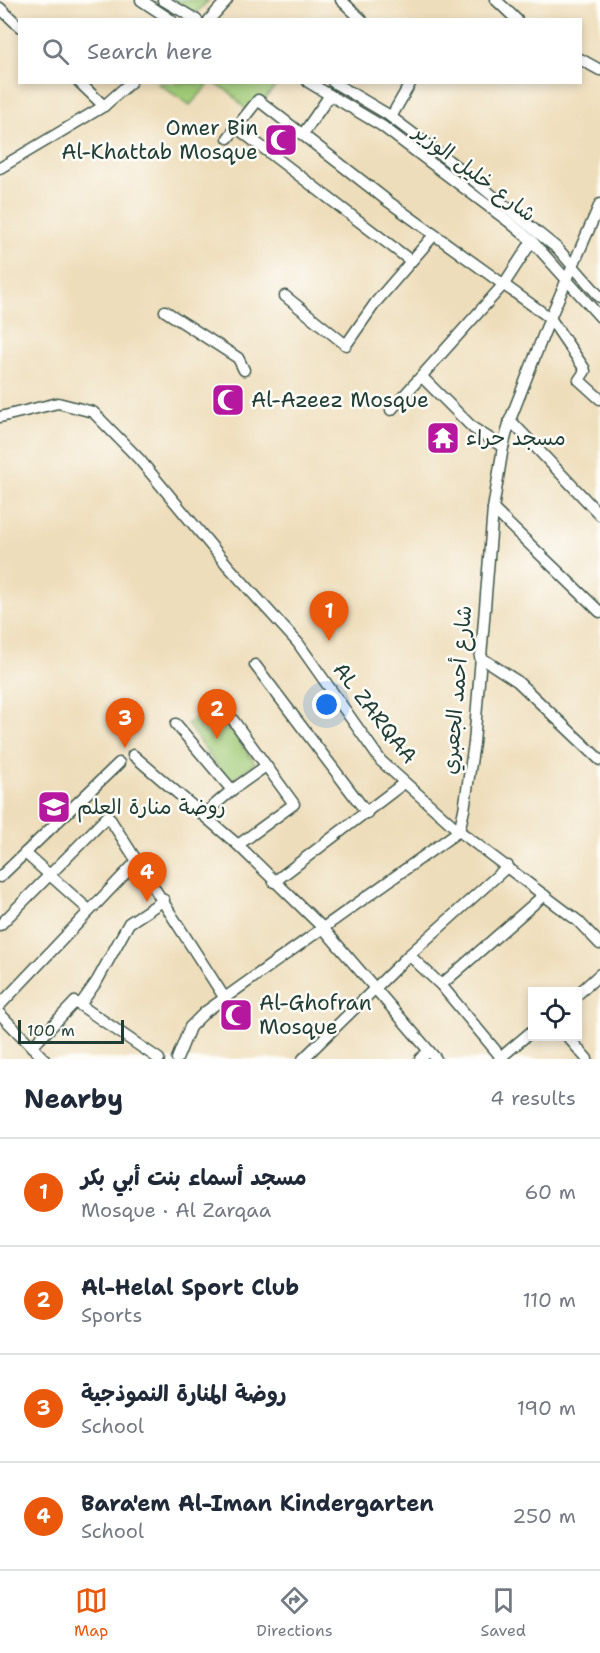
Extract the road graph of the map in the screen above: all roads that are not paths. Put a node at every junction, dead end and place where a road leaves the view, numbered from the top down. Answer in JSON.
{"nodes":[{"id":1,"x":141,"y":0,"type":"edge"},
{"id":2,"x":163,"y":0,"type":"edge"},
{"id":3,"x":226,"y":0,"type":"edge"},
{"id":4,"x":341,"y":0,"type":"edge"},
{"id":5,"x":496,"y":0,"type":"edge"},
{"id":6,"x":0,"y":8,"type":"edge"},
{"id":7,"x":168,"y":18,"type":"edge"},
{"id":8,"x":194,"y":18,"type":"edge"},
{"id":9,"x":211,"y":18,"type":"edge"},
{"id":10,"x":360,"y":18,"type":"edge"},
{"id":11,"x":516,"y":18,"type":"edge"},
{"id":12,"x":18,"y":25,"type":"edge"},
{"id":13,"x":582,"y":60,"type":"edge"},
{"id":14,"x":600,"y":70,"type":"edge"},
{"id":15,"x":81,"y":84,"type":"edge"},
{"id":16,"x":129,"y":84,"type":"edge"},
{"id":17,"x":311,"y":84,"type":"edge"},
{"id":18,"x":336,"y":84,"type":"edge"},
{"id":19,"x":410,"y":84,"type":"edge"},
{"id":20,"x":330,"y":95,"type":"junction"},
{"id":21,"x":104,"y":106,"type":"junction"},
{"id":22,"x":391,"y":117,"type":"junction"},
{"id":23,"x":237,"y":128,"type":"junction"},
{"id":24,"x":303,"y":134,"type":"junction"},
{"id":25,"x":228,"y":138,"type":"dead end"},
{"id":26,"x":0,"y":168,"type":"edge"},
{"id":27,"x":600,"y":204,"type":"edge"},
{"id":28,"x":435,"y":235,"type":"junction"},
{"id":29,"x":532,"y":241,"type":"junction"},
{"id":30,"x":411,"y":261,"type":"junction"},
{"id":31,"x":572,"y":265,"type":"junction"},
{"id":32,"x":565,"y":280,"type":"junction"},
{"id":33,"x":504,"y":284,"type":"junction"},
{"id":34,"x":285,"y":296,"type":"dead end"},
{"id":35,"x":600,"y":297,"type":"edge"},
{"id":36,"x":165,"y":311,"type":"dead end"},
{"id":37,"x":600,"y":317,"type":"edge"},
{"id":38,"x":550,"y":318,"type":"junction"},
{"id":39,"x":244,"y":370,"type":"dead end"},
{"id":40,"x":422,"y":377,"type":"junction"},
{"id":41,"x":600,"y":399,"type":"edge"},
{"id":42,"x":391,"y":410,"type":"dead end"},
{"id":43,"x":0,"y":417,"type":"edge"},
{"id":44,"x":510,"y":420,"type":"junction"},
{"id":45,"x":503,"y":447,"type":"junction"},
{"id":46,"x":493,"y":509,"type":"junction"},
{"id":47,"x":600,"y":515,"type":"edge"},
{"id":48,"x":600,"y":612,"type":"edge"},
{"id":49,"x":480,"y":657,"type":"junction"},
{"id":50,"x":255,"y":665,"type":"dead end"},
{"id":51,"x":217,"y":698,"type":"dead end"},
{"id":52,"x":176,"y":724,"type":"dead end"},
{"id":53,"x":133,"y":755,"type":"dead end"},
{"id":54,"x":600,"y":760,"type":"edge"},
{"id":55,"x":118,"y":763,"type":"dead end"},
{"id":56,"x":266,"y":766,"type":"junction"},
{"id":57,"x":404,"y":783,"type":"junction"},
{"id":58,"x":232,"y":790,"type":"junction"},
{"id":59,"x":367,"y":813,"type":"junction"},
{"id":60,"x":203,"y":815,"type":"junction"},
{"id":61,"x":459,"y":831,"type":"junction"},
{"id":62,"x":238,"y":845,"type":"junction"},
{"id":63,"x":25,"y":853,"type":"junction"},
{"id":64,"x":138,"y":860,"type":"junction"},
{"id":65,"x":508,"y":866,"type":"junction"},
{"id":66,"x":48,"y":874,"type":"junction"},
{"id":67,"x":0,"y":876,"type":"edge"},
{"id":68,"x":274,"y":882,"type":"junction"},
{"id":69,"x":544,"y":895,"type":"junction"},
{"id":70,"x":164,"y":900,"type":"junction"},
{"id":71,"x":89,"y":910,"type":"junction"},
{"id":72,"x":0,"y":925,"type":"edge"},
{"id":73,"x":323,"y":928,"type":"junction"},
{"id":74,"x":600,"y":944,"type":"edge"},
{"id":75,"x":409,"y":955,"type":"junction"},
{"id":76,"x":600,"y":974,"type":"edge"},
{"id":77,"x":441,"y":985,"type":"junction"},
{"id":78,"x":373,"y":988,"type":"junction"},
{"id":79,"x":582,"y":990,"type":"edge"},
{"id":80,"x":224,"y":997,"type":"junction"},
{"id":81,"x":0,"y":1005,"type":"edge"},
{"id":82,"x":80,"y":1005,"type":"junction"},
{"id":83,"x":0,"y":1014,"type":"edge"},
{"id":84,"x":528,"y":1034,"type":"edge"},
{"id":85,"x":571,"y":1041,"type":"edge"},
{"id":86,"x":32,"y":1047,"type":"junction"},
{"id":87,"x":432,"y":1055,"type":"edge"},
{"id":88,"x":500,"y":1058,"type":"edge"},
{"id":89,"x":44,"y":1059,"type":"edge"},
{"id":90,"x":159,"y":1059,"type":"edge"},
{"id":91,"x":177,"y":1059,"type":"edge"},
{"id":92,"x":303,"y":1059,"type":"edge"},
{"id":93,"x":420,"y":1059,"type":"edge"},
{"id":94,"x":586,"y":1059,"type":"edge"}],
"edges":[{"from":1,"to":7,"type":"street"},
{"from":2,"to":8,"type":"street"},
{"from":3,"to":9,"type":"street"},
{"from":4,"to":10,"type":"street"},
{"from":5,"to":11,"type":"street"},
{"from":6,"to":12,"type":"street"},
{"from":13,"to":14,"type":"street"},
{"from":15,"to":21,"type":"street"},
{"from":16,"to":21,"type":"street"},
{"from":17,"to":20,"type":"street","name":"شارع خليل الوزير"},
{"from":18,"to":22,"type":"street","name":"شارع خليل الوزير"},
{"from":19,"to":22,"type":"street"},
{"from":20,"to":24,"type":"street"},
{"from":20,"to":29,"type":"street","name":"شارع خليل الوزير"},
{"from":21,"to":26,"type":"street"},
{"from":22,"to":31,"type":"street","name":"شارع خليل الوزير"},
{"from":23,"to":24,"type":"street"},
{"from":23,"to":25,"type":"street"},
{"from":23,"to":30,"type":"street"},
{"from":24,"to":28,"type":"street"},
{"from":27,"to":31,"type":"street","name":"شارع أحمد الجعبري"},
{"from":28,"to":30,"type":"street"},
{"from":28,"to":33,"type":"street"},
{"from":29,"to":32,"type":"street","name":"شارع خليل الوزير"},
{"from":29,"to":33,"type":"street"},
{"from":30,"to":34,"type":"street"},
{"from":31,"to":32,"type":"street","name":"شارع أحمد الجعبري"},
{"from":31,"to":35,"type":"street","name":"شارع خليل الوزير"},
{"from":32,"to":37,"type":"street","name":"شارع خليل الوزير"},
{"from":32,"to":38,"type":"street","name":"شارع أحمد الجعبري"},
{"from":33,"to":38,"type":"street"},
{"from":33,"to":40,"type":"street"},
{"from":36,"to":39,"type":"street"},
{"from":38,"to":41,"type":"street"},
{"from":38,"to":44,"type":"street","name":"شارع أحمد الجعبري"},
{"from":40,"to":42,"type":"street"},
{"from":40,"to":45,"type":"street"},
{"from":43,"to":57,"type":"street","name":"AL ZARQAA"},
{"from":44,"to":45,"type":"street","name":"شارع أحمد الجعبري"},
{"from":44,"to":47,"type":"street"},
{"from":45,"to":46,"type":"street","name":"شارع أحمد الجعبري"},
{"from":46,"to":48,"type":"street"},
{"from":46,"to":49,"type":"street","name":"شارع أحمد الجعبري"},
{"from":49,"to":54,"type":"street"},
{"from":49,"to":61,"type":"street","name":"شارع أحمد الجعبري"},
{"from":50,"to":59,"type":"street"},
{"from":51,"to":56,"type":"street"},
{"from":52,"to":58,"type":"street"},
{"from":53,"to":60,"type":"street"},
{"from":55,"to":63,"type":"street"},
{"from":56,"to":58,"type":"street"},
{"from":56,"to":62,"type":"street"},
{"from":57,"to":59,"type":"street"},
{"from":57,"to":61,"type":"street","name":"AL ZARQAA"},
{"from":58,"to":60,"type":"street"},
{"from":59,"to":68,"type":"street"},
{"from":60,"to":62,"type":"street"},
{"from":61,"to":65,"type":"street","name":"AL ZARQAA"},
{"from":61,"to":73,"type":"street"},
{"from":62,"to":68,"type":"street"},
{"from":63,"to":66,"type":"street"},
{"from":63,"to":67,"type":"street"},
{"from":64,"to":66,"type":"street"},
{"from":64,"to":70,"type":"street"},
{"from":64,"to":71,"type":"street"},
{"from":65,"to":69,"type":"street","name":"AL ZARQAA"},
{"from":65,"to":75,"type":"street"},
{"from":66,"to":71,"type":"street"},
{"from":66,"to":72,"type":"street"},
{"from":68,"to":73,"type":"street"},
{"from":69,"to":74,"type":"street","name":"AL ZARQAA"},
{"from":69,"to":77,"type":"street"},
{"from":70,"to":80,"type":"street"},
{"from":70,"to":82,"type":"street"},
{"from":71,"to":81,"type":"street"},
{"from":73,"to":78,"type":"street"},
{"from":73,"to":80,"type":"street"},
{"from":75,"to":77,"type":"street"},
{"from":75,"to":78,"type":"street"},
{"from":76,"to":79,"type":"street"},
{"from":77,"to":88,"type":"street"},
{"from":78,"to":87,"type":"street"},
{"from":78,"to":92,"type":"street"},
{"from":80,"to":91,"type":"street"},
{"from":82,"to":86,"type":"street"},
{"from":82,"to":90,"type":"street"},
{"from":83,"to":86,"type":"street"},
{"from":84,"to":88,"type":"street"},
{"from":85,"to":94,"type":"street"},
{"from":86,"to":89,"type":"street"},
{"from":87,"to":93,"type":"street"}]}
